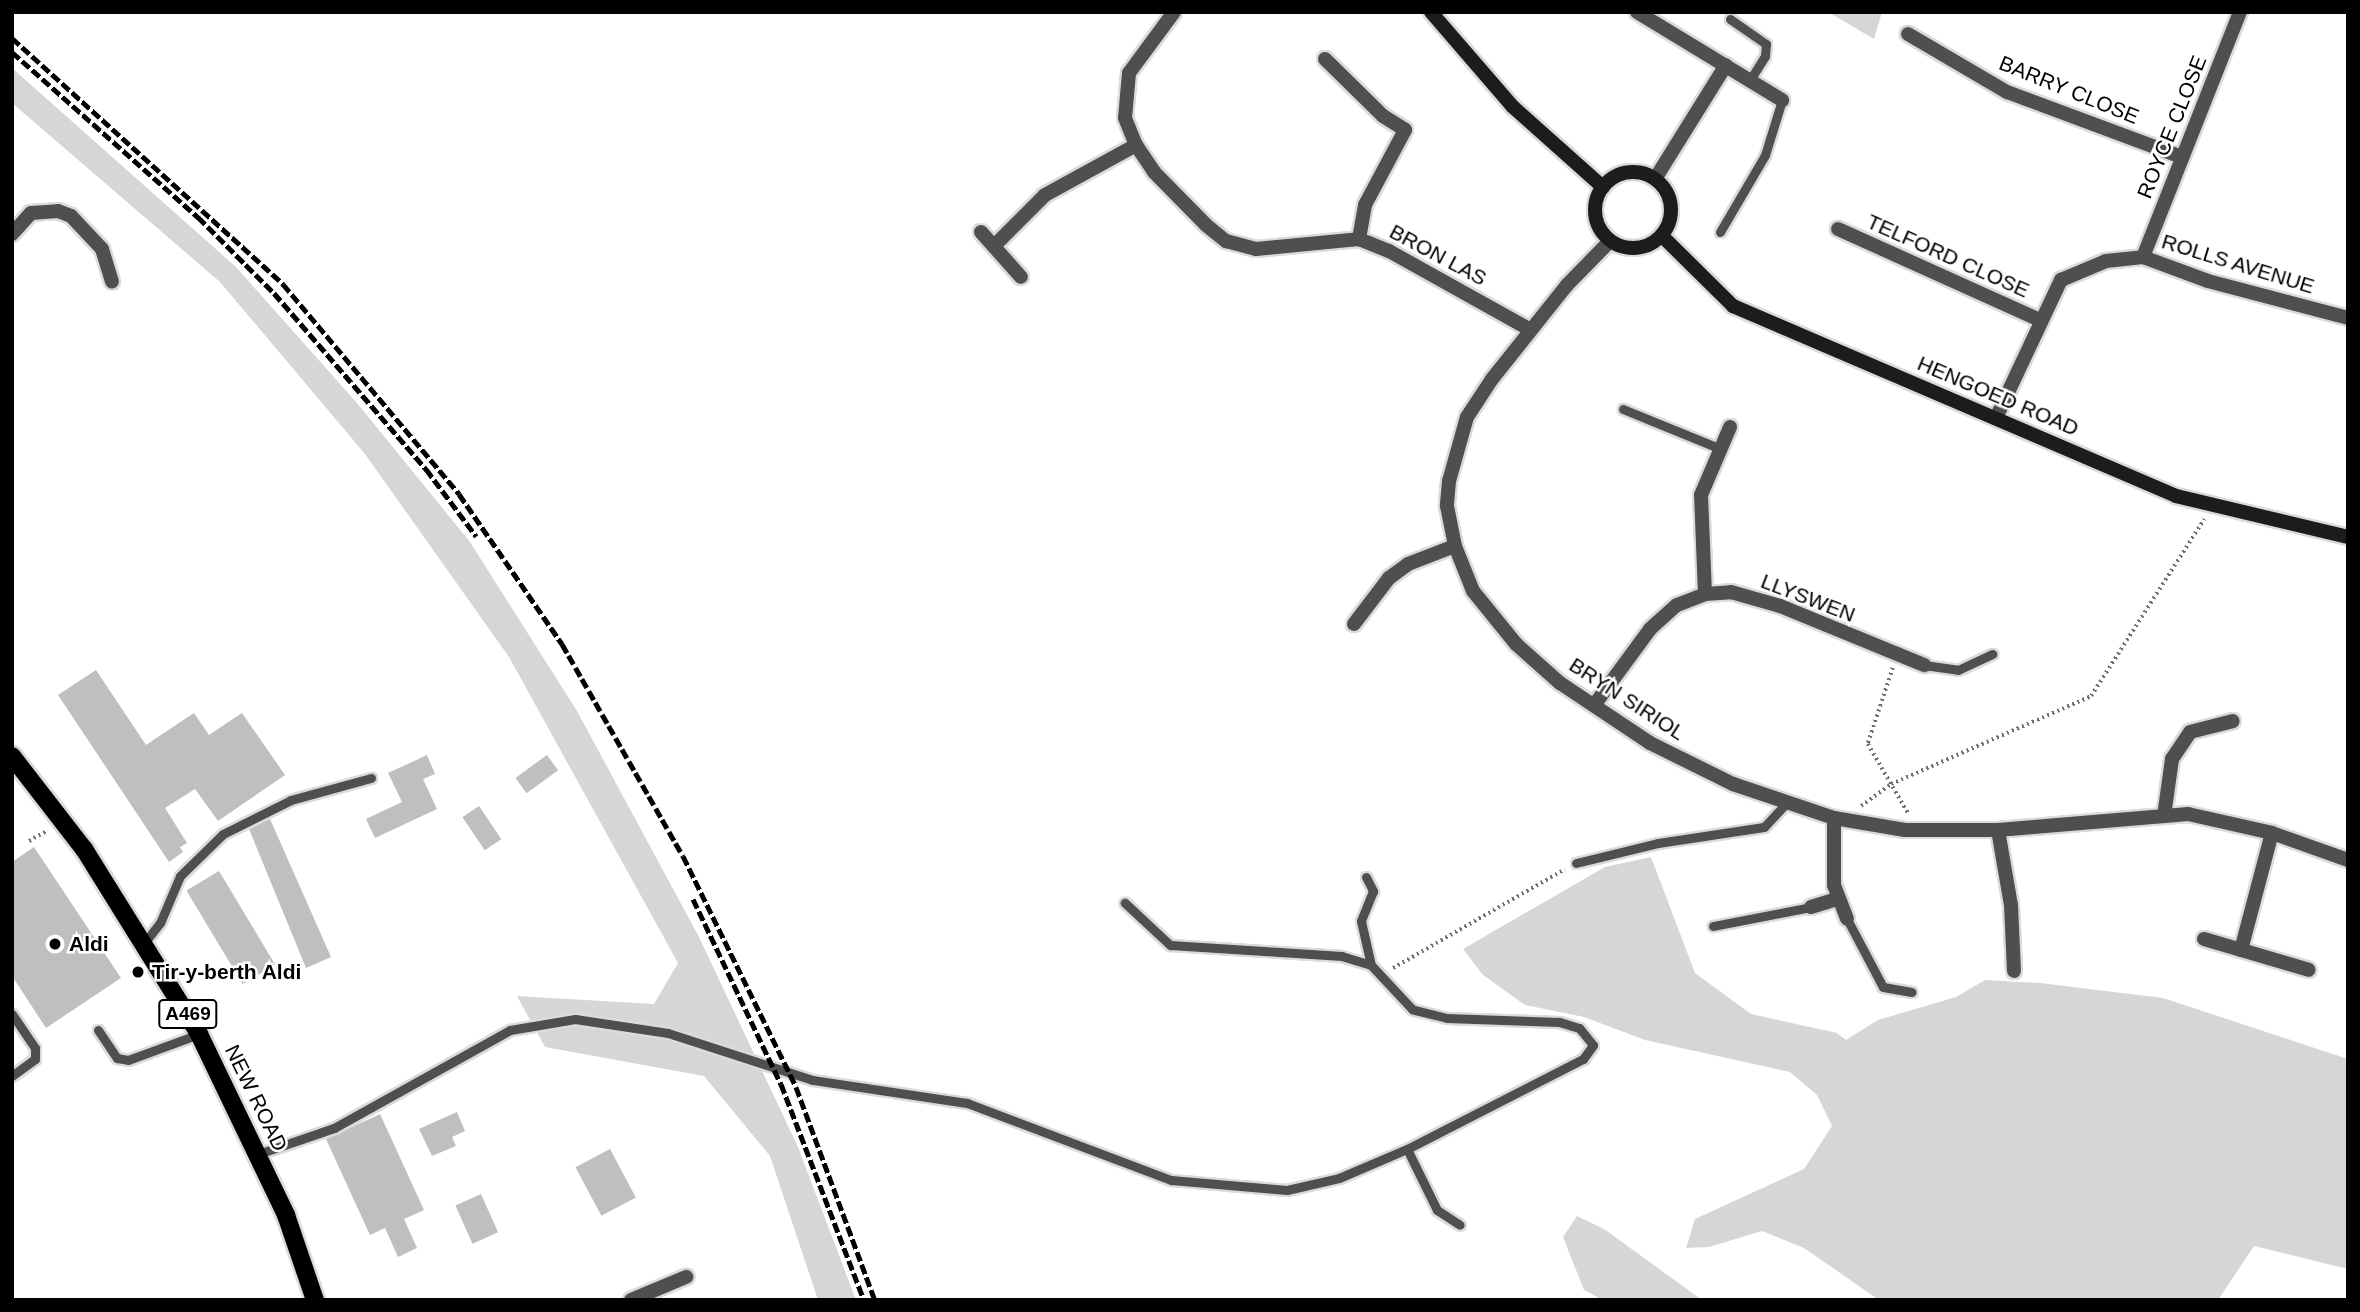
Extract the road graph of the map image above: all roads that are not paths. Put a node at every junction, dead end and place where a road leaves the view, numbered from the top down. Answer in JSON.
{"nodes":[{"id":1,"x":1174,"y":12,"type":"edge"},
{"id":2,"x":1431,"y":12,"type":"edge"},
{"id":3,"x":1637,"y":12,"type":"edge"},
{"id":4,"x":2240,"y":12,"type":"edge"},
{"id":5,"x":1730,"y":19,"type":"dead end"},
{"id":6,"x":1908,"y":34,"type":"dead end"},
{"id":7,"x":1325,"y":59,"type":"dead end"},
{"id":8,"x":1726,"y":65,"type":"junction"},
{"id":9,"x":1750,"y":80,"type":"junction"},
{"id":10,"x":1782,"y":100,"type":"joint"},
{"id":11,"x":1136,"y":145,"type":"junction"},
{"id":12,"x":2182,"y":157,"type":"junction"},
{"id":13,"x":1655,"y":179,"type":"junction"},
{"id":14,"x":1603,"y":187,"type":"junction"},
{"id":15,"x":1838,"y":229,"type":"dead end"},
{"id":16,"x":981,"y":232,"type":"dead end"},
{"id":17,"x":1720,"y":232,"type":"dead end"},
{"id":18,"x":12,"y":234,"type":"edge"},
{"id":19,"x":1662,"y":236,"type":"junction"},
{"id":20,"x":1359,"y":239,"type":"junction"},
{"id":21,"x":1610,"y":241,"type":"junction"},
{"id":22,"x":996,"y":244,"type":"junction"},
{"id":23,"x":2143,"y":257,"type":"junction"},
{"id":24,"x":1021,"y":277,"type":"dead end"},
{"id":25,"x":112,"y":282,"type":"dead end"},
{"id":26,"x":2348,"y":318,"type":"edge"},
{"id":27,"x":2039,"y":320,"type":"junction"},
{"id":28,"x":1531,"y":330,"type":"junction"},
{"id":29,"x":1623,"y":409,"type":"dead end"},
{"id":30,"x":1996,"y":418,"type":"junction"},
{"id":31,"x":1730,"y":426,"type":"dead end"},
{"id":32,"x":1721,"y":449,"type":"junction"},
{"id":33,"x":2348,"y":537,"type":"edge"},
{"id":34,"x":1455,"y":546,"type":"junction"},
{"id":35,"x":1705,"y":594,"type":"junction"},
{"id":36,"x":1354,"y":624,"type":"dead end"},
{"id":37,"x":1992,"y":654,"type":"dead end"},
{"id":38,"x":1924,"y":665,"type":"joint"},
{"id":39,"x":1595,"y":704,"type":"junction"},
{"id":40,"x":2233,"y":721,"type":"dead end"},
{"id":41,"x":12,"y":756,"type":"edge"},
{"id":42,"x":371,"y":778,"type":"dead end"},
{"id":43,"x":1787,"y":802,"type":"junction"},
{"id":44,"x":2164,"y":816,"type":"junction"},
{"id":45,"x":1838,"y":818,"type":"junction"},
{"id":46,"x":1997,"y":830,"type":"junction"},
{"id":47,"x":2272,"y":834,"type":"junction"},
{"id":48,"x":2348,"y":860,"type":"edge"},
{"id":49,"x":1576,"y":863,"type":"road end"},
{"id":50,"x":1366,"y":877,"type":"dead end"},
{"id":51,"x":1838,"y":899,"type":"junction"},
{"id":52,"x":1125,"y":903,"type":"dead end"},
{"id":53,"x":1811,"y":907,"type":"joint"},
{"id":54,"x":1847,"y":919,"type":"joint"},
{"id":55,"x":1713,"y":926,"type":"dead end"},
{"id":56,"x":2204,"y":939,"type":"dead end"},
{"id":57,"x":145,"y":942,"type":"junction"},
{"id":58,"x":2241,"y":950,"type":"junction"},
{"id":59,"x":1371,"y":965,"type":"junction"},
{"id":60,"x":2309,"y":970,"type":"dead end"},
{"id":61,"x":2014,"y":971,"type":"dead end"},
{"id":62,"x":1912,"y":992,"type":"dead end"},
{"id":63,"x":12,"y":1014,"type":"edge"},
{"id":64,"x":98,"y":1030,"type":"dead end"},
{"id":65,"x":200,"y":1034,"type":"junction"},
{"id":66,"x":12,"y":1076,"type":"edge"},
{"id":67,"x":1407,"y":1149,"type":"junction"},
{"id":68,"x":258,"y":1154,"type":"junction"},
{"id":69,"x":1460,"y":1225,"type":"dead end"},
{"id":70,"x":686,"y":1277,"type":"dead end"},
{"id":71,"x":315,"y":1300,"type":"edge"},
{"id":72,"x":631,"y":1300,"type":"edge"}],
"edges":[{"from":1,"to":11,"type":"street","name":"BRON LAS"},
{"from":2,"to":14,"type":"street"},
{"from":3,"to":8,"type":"street"},
{"from":4,"to":12,"type":"street","name":"ROYCE CLOSE"},
{"from":5,"to":9,"type":"lane"},
{"from":6,"to":12,"type":"street","name":"BARRY CLOSE"},
{"from":7,"to":20,"type":"street"},
{"from":8,"to":9,"type":"street"},
{"from":8,"to":13,"type":"street"},
{"from":9,"to":10,"type":"street"},
{"from":10,"to":17,"type":"lane"},
{"from":11,"to":20,"type":"street","name":"BRON LAS"},
{"from":11,"to":22,"type":"street"},
{"from":12,"to":23,"type":"street","name":"ROYCE CLOSE"},
{"from":13,"to":14,"type":"street"},
{"from":13,"to":19,"type":"street"},
{"from":14,"to":21,"type":"street"},
{"from":15,"to":27,"type":"street","name":"TELFORD CLOSE"},
{"from":16,"to":22,"type":"street"},
{"from":18,"to":25,"type":"street"},
{"from":19,"to":21,"type":"street"},
{"from":19,"to":30,"type":"street","name":"HENGOED ROAD"},
{"from":20,"to":28,"type":"street","name":"BRON LAS"},
{"from":21,"to":28,"type":"street","name":"BRYN SIRIOL"},
{"from":22,"to":24,"type":"street"},
{"from":23,"to":26,"type":"street","name":"ROLLS AVENUE"},
{"from":23,"to":27,"type":"street","name":"ROLLS AVENUE"},
{"from":27,"to":30,"type":"street","name":"ROLLS AVENUE"},
{"from":28,"to":34,"type":"street","name":"BRYN SIRIOL"},
{"from":29,"to":32,"type":"lane"},
{"from":30,"to":33,"type":"street","name":"HENGOED ROAD"},
{"from":31,"to":32,"type":"street"},
{"from":32,"to":35,"type":"street"},
{"from":34,"to":36,"type":"street"},
{"from":34,"to":39,"type":"street","name":"BRYN SIRIOL"},
{"from":35,"to":38,"type":"street","name":"LLYSWEN"},
{"from":35,"to":39,"type":"street","name":"LLYSWEN"},
{"from":37,"to":38,"type":"lane"},
{"from":39,"to":43,"type":"street","name":"BRYN SIRIOL"},
{"from":40,"to":44,"type":"street"},
{"from":41,"to":57,"type":"main road","name":"NEW ROAD","number":"A469"},
{"from":42,"to":57,"type":"lane"},
{"from":43,"to":45,"type":"street","name":"BRYN SIRIOL"},
{"from":43,"to":49,"type":"lane"},
{"from":44,"to":46,"type":"street","name":"BRYN SIRIOL"},
{"from":44,"to":47,"type":"street","name":"BRYN SIRIOL"},
{"from":45,"to":46,"type":"street","name":"BRYN SIRIOL"},
{"from":45,"to":51,"type":"street"},
{"from":46,"to":61,"type":"street"},
{"from":47,"to":48,"type":"street","name":"BRYN SIRIOL"},
{"from":47,"to":58,"type":"street"},
{"from":50,"to":59,"type":"lane"},
{"from":51,"to":53,"type":"street"},
{"from":51,"to":54,"type":"street"},
{"from":52,"to":59,"type":"lane"},
{"from":53,"to":55,"type":"lane"},
{"from":54,"to":62,"type":"lane"},
{"from":56,"to":58,"type":"street"},
{"from":57,"to":65,"type":"main road","name":"NEW ROAD","number":"A469"},
{"from":58,"to":60,"type":"street"},
{"from":59,"to":67,"type":"lane"},
{"from":63,"to":66,"type":"lane"},
{"from":64,"to":65,"type":"lane"},
{"from":65,"to":68,"type":"main road","name":"NEW ROAD","number":"A469"},
{"from":67,"to":68,"type":"lane"},
{"from":67,"to":69,"type":"lane"},
{"from":68,"to":71,"type":"main road","name":"NEW ROAD","number":"A469"},
{"from":70,"to":72,"type":"street"}]}
